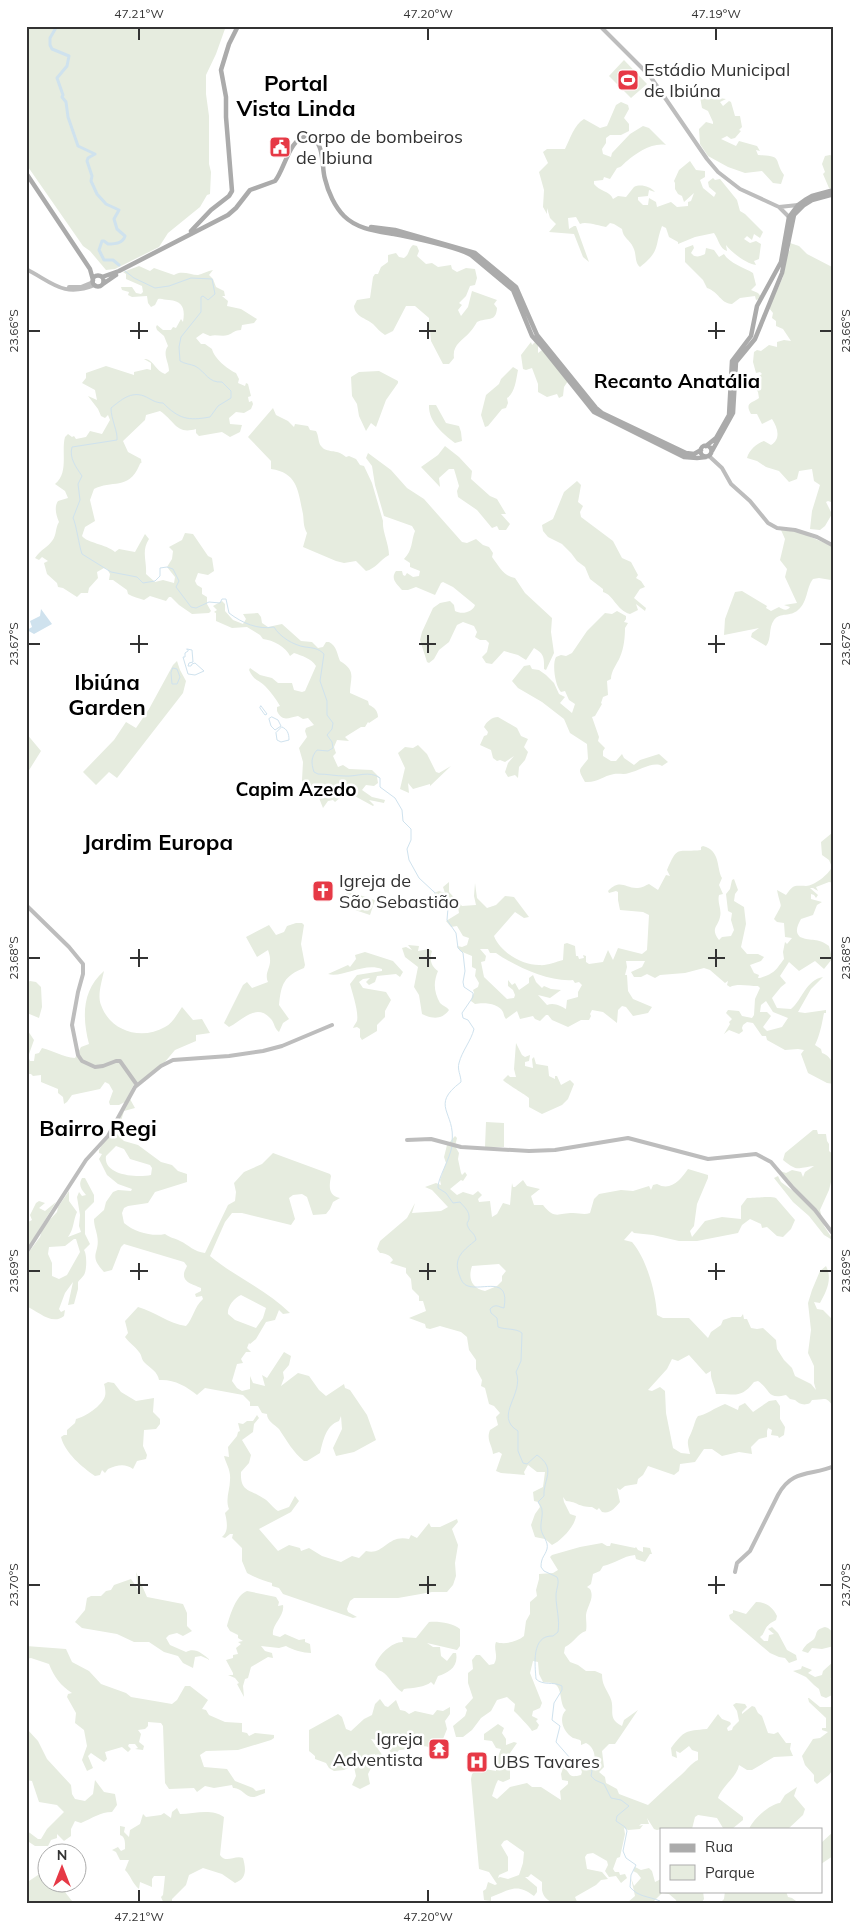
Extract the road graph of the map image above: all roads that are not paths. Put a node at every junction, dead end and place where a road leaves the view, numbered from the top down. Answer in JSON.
{"nodes":[{"id":1,"x":237,"y":26,"type":"edge"},
{"id":2,"x":600,"y":26,"type":"edge"},
{"id":3,"x":26,"y":173,"type":"edge"},
{"id":4,"x":834,"y":190,"type":"edge"},
{"id":5,"x":834,"y":194,"type":"edge"},
{"id":6,"x":798,"y":205,"type":"junction"},
{"id":7,"x":779,"y":206,"type":"junction"},
{"id":8,"x":789,"y":206,"type":"junction"},
{"id":9,"x":788,"y":215,"type":"junction"},
{"id":10,"x":213,"y":223,"type":"junction"},
{"id":11,"x":198,"y":224,"type":"junction"},
{"id":12,"x":360,"y":226,"type":"junction"},
{"id":13,"x":193,"y":232,"type":"junction"},
{"id":14,"x":182,"y":238,"type":"junction"},
{"id":15,"x":176,"y":244,"type":"junction"},
{"id":16,"x":26,"y":268,"type":"edge"},
{"id":17,"x":90,"y":269,"type":"junction"},
{"id":18,"x":101,"y":276,"type":"junction"},
{"id":19,"x":94,"y":282,"type":"junction"},
{"id":20,"x":103,"y":284,"type":"junction"},
{"id":21,"x":760,"y":299,"type":"junction"},
{"id":22,"x":770,"y":302,"type":"junction"},
{"id":23,"x":706,"y":446,"type":"junction"},
{"id":24,"x":701,"y":450,"type":"junction"},
{"id":25,"x":709,"y":455,"type":"junction"},
{"id":26,"x":834,"y":546,"type":"edge"},
{"id":27,"x":26,"y":905,"type":"edge"},
{"id":28,"x":332,"y":1025,"type":"dead end"},
{"id":29,"x":137,"y":1085,"type":"junction"},
{"id":30,"x":407,"y":1140,"type":"dead end"},
{"id":31,"x":834,"y":1235,"type":"edge"},
{"id":32,"x":26,"y":1253,"type":"edge"},
{"id":33,"x":834,"y":1466,"type":"edge"},
{"id":34,"x":735,"y":1572,"type":"dead end"}],
"edges":[{"from":1,"to":11,"type":"main road"},
{"from":2,"to":7,"type":"street"},
{"from":3,"to":17,"type":"main road"},
{"from":4,"to":6,"type":"main road"},
{"from":5,"to":22,"type":"main road"},
{"from":6,"to":8,"type":"street"},
{"from":6,"to":9,"type":"main road"},
{"from":7,"to":8,"type":"street"},
{"from":7,"to":9,"type":"street"},
{"from":8,"to":9,"type":"street"},
{"from":9,"to":21,"type":"main road"},
{"from":10,"to":12,"type":"main road"},
{"from":10,"to":13,"type":"main road"},
{"from":10,"to":15,"type":"main road"},
{"from":11,"to":13,"type":"main road"},
{"from":11,"to":14,"type":"main road"},
{"from":12,"to":24,"type":"main road"},
{"from":12,"to":25,"type":"main road"},
{"from":13,"to":14,"type":"main road"},
{"from":13,"to":15,"type":"main road"},
{"from":14,"to":18,"type":"main road"},
{"from":15,"to":20,"type":"main road"},
{"from":16,"to":19,"type":"street"},
{"from":16,"to":19,"type":"street"},
{"from":17,"to":18,"type":"main road"},
{"from":17,"to":19,"type":"main road"},
{"from":18,"to":19,"type":"main road"},
{"from":18,"to":20,"type":"main road"},
{"from":19,"to":20,"type":"main road"},
{"from":21,"to":22,"type":"main road"},
{"from":21,"to":23,"type":"main road"},
{"from":22,"to":25,"type":"main road"},
{"from":23,"to":24,"type":"main road"},
{"from":23,"to":25,"type":"main road"},
{"from":24,"to":25,"type":"main road"},
{"from":25,"to":26,"type":"street"},
{"from":27,"to":29,"type":"street"},
{"from":28,"to":29,"type":"street"},
{"from":29,"to":32,"type":"street"},
{"from":30,"to":31,"type":"street"},
{"from":33,"to":34,"type":"street"}]}
